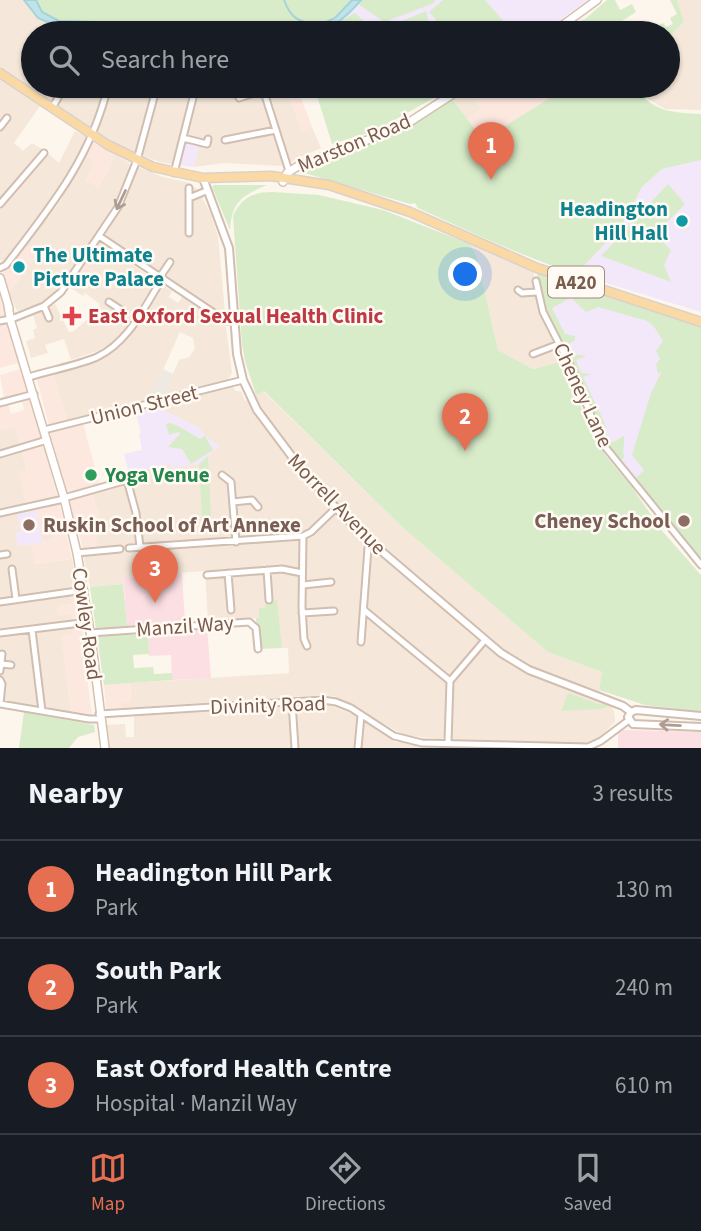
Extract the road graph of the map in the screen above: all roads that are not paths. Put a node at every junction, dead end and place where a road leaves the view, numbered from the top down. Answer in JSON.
{"nodes":[{"id":1,"x":597,"y":0,"type":"edge"},
{"id":2,"x":568,"y":21,"type":"edge"},
{"id":3,"x":0,"y":74,"type":"edge"},
{"id":4,"x":21,"y":88,"type":"edge"},
{"id":5,"x":37,"y":98,"type":"edge"},
{"id":6,"x":58,"y":98,"type":"edge"},
{"id":7,"x":104,"y":98,"type":"edge"},
{"id":8,"x":154,"y":98,"type":"edge"},
{"id":9,"x":194,"y":98,"type":"edge"},
{"id":10,"x":266,"y":98,"type":"edge"},
{"id":11,"x":447,"y":98,"type":"edge"},
{"id":12,"x":52,"y":108,"type":"junction"},
{"id":13,"x":7,"y":118,"type":"dead end"},
{"id":14,"x":0,"y":127,"type":"edge"},
{"id":15,"x":276,"y":130,"type":"junction"},
{"id":16,"x":91,"y":134,"type":"junction"},
{"id":17,"x":183,"y":138,"type":"junction"},
{"id":18,"x":208,"y":139,"type":"dead end"},
{"id":19,"x":225,"y":139,"type":"dead end"},
{"id":20,"x":44,"y":153,"type":"dead end"},
{"id":21,"x":137,"y":160,"type":"junction"},
{"id":22,"x":174,"y":173,"type":"junction"},
{"id":23,"x":286,"y":177,"type":"junction"},
{"id":24,"x":203,"y":178,"type":"junction"},
{"id":25,"x":190,"y":188,"type":"dead end"},
{"id":26,"x":206,"y":191,"type":"junction"},
{"id":27,"x":189,"y":198,"type":"junction"},
{"id":28,"x":0,"y":204,"type":"edge"},
{"id":29,"x":188,"y":233,"type":"dead end"},
{"id":30,"x":99,"y":236,"type":"junction"},
{"id":31,"x":170,"y":262,"type":"dead end"},
{"id":32,"x":0,"y":268,"type":"edge"},
{"id":33,"x":0,"y":278,"type":"edge"},
{"id":34,"x":161,"y":278,"type":"junction"},
{"id":35,"x":536,"y":281,"type":"dead end"},
{"id":36,"x":518,"y":290,"type":"dead end"},
{"id":37,"x":536,"y":292,"type":"junction"},
{"id":38,"x":108,"y":302,"type":"dead end"},
{"id":39,"x":44,"y":306,"type":"junction"},
{"id":40,"x":130,"y":316,"type":"junction"},
{"id":41,"x":49,"y":318,"type":"dead end"},
{"id":42,"x":12,"y":319,"type":"junction"},
{"id":43,"x":0,"y":321,"type":"edge"},
{"id":44,"x":235,"y":321,"type":"junction"},
{"id":45,"x":701,"y":322,"type":"edge"},
{"id":46,"x":559,"y":344,"type":"junction"},
{"id":47,"x":533,"y":354,"type":"dead end"},
{"id":48,"x":29,"y":377,"type":"junction"},
{"id":49,"x":243,"y":380,"type":"junction"},
{"id":50,"x":34,"y":394,"type":"junction"},
{"id":51,"x":0,"y":403,"type":"edge"},
{"id":52,"x":44,"y":430,"type":"junction"},
{"id":53,"x":47,"y":440,"type":"junction"},
{"id":54,"x":0,"y":454,"type":"edge"},
{"id":55,"x":222,"y":475,"type":"dead end"},
{"id":56,"x":64,"y":499,"type":"junction"},
{"id":57,"x":233,"y":502,"type":"junction"},
{"id":58,"x":258,"y":507,"type":"dead end"},
{"id":59,"x":336,"y":508,"type":"junction"},
{"id":60,"x":0,"y":513,"type":"edge"},
{"id":61,"x":303,"y":536,"type":"junction"},
{"id":62,"x":236,"y":542,"type":"junction"},
{"id":63,"x":372,"y":543,"type":"junction"},
{"id":64,"x":140,"y":547,"type":"junction"},
{"id":65,"x":129,"y":548,"type":"dead end"},
{"id":66,"x":120,"y":549,"type":"dead end"},
{"id":67,"x":77,"y":553,"type":"junction"},
{"id":68,"x":701,"y":565,"type":"edge"},
{"id":69,"x":12,"y":569,"type":"dead end"},
{"id":70,"x":267,"y":570,"type":"junction"},
{"id":71,"x":228,"y":573,"type":"junction"},
{"id":72,"x":302,"y":573,"type":"junction"},
{"id":73,"x":207,"y":575,"type":"dead end"},
{"id":74,"x":331,"y":582,"type":"dead end"},
{"id":75,"x":303,"y":584,"type":"junction"},
{"id":76,"x":84,"y":590,"type":"junction"},
{"id":77,"x":16,"y":599,"type":"junction"},
{"id":78,"x":269,"y":600,"type":"dead end"},
{"id":79,"x":0,"y":602,"type":"edge"},
{"id":80,"x":231,"y":610,"type":"dead end"},
{"id":81,"x":364,"y":610,"type":"junction"},
{"id":82,"x":334,"y":611,"type":"dead end"},
{"id":83,"x":302,"y":613,"type":"junction"},
{"id":84,"x":89,"y":622,"type":"junction"},
{"id":85,"x":32,"y":630,"type":"junction"},
{"id":86,"x":90,"y":633,"type":"junction"},
{"id":87,"x":0,"y":634,"type":"edge"},
{"id":88,"x":485,"y":640,"type":"junction"},
{"id":89,"x":361,"y":642,"type":"dead end"},
{"id":90,"x":307,"y":646,"type":"dead end"},
{"id":91,"x":258,"y":649,"type":"dead end"},
{"id":92,"x":2,"y":654,"type":"dead end"},
{"id":93,"x":1,"y":664,"type":"edge"},
{"id":94,"x":11,"y":665,"type":"dead end"},
{"id":95,"x":0,"y":671,"type":"edge"},
{"id":96,"x":450,"y":681,"type":"junction"},
{"id":97,"x":1,"y":682,"type":"edge"},
{"id":98,"x":12,"y":685,"type":"dead end"},
{"id":99,"x":292,"y":702,"type":"junction"},
{"id":100,"x":0,"y":704,"type":"edge"},
{"id":101,"x":42,"y":711,"type":"junction"},
{"id":102,"x":631,"y":712,"type":"junction"},
{"id":103,"x":640,"y":712,"type":"junction"},
{"id":104,"x":361,"y":715,"type":"junction"},
{"id":105,"x":701,"y":716,"type":"edge"},
{"id":106,"x":99,"y":717,"type":"junction"},
{"id":107,"x":629,"y":720,"type":"junction"},
{"id":108,"x":639,"y":723,"type":"junction"},
{"id":109,"x":701,"y":727,"type":"edge"},
{"id":110,"x":448,"y":742,"type":"junction"},
{"id":111,"x":572,"y":747,"type":"edge"},
{"id":112,"x":104,"y":748,"type":"edge"},
{"id":113,"x":295,"y":748,"type":"edge"},
{"id":114,"x":358,"y":748,"type":"edge"}],
"edges":[{"from":1,"to":2,"type":"main road"},
{"from":3,"to":4,"type":"main road","number":"A420"},
{"from":5,"to":12,"type":"main road","number":"A420"},
{"from":6,"to":12,"type":"street"},
{"from":7,"to":16,"type":"street"},
{"from":8,"to":21,"type":"street"},
{"from":9,"to":17,"type":"street"},
{"from":10,"to":15,"type":"street"},
{"from":11,"to":23,"type":"main road","name":"Marston Road"},
{"from":12,"to":16,"type":"main road","number":"A420"},
{"from":13,"to":14,"type":"street"},
{"from":15,"to":19,"type":"street"},
{"from":15,"to":23,"type":"street"},
{"from":16,"to":21,"type":"main road","number":"A420"},
{"from":16,"to":32,"type":"street"},
{"from":17,"to":18,"type":"street"},
{"from":17,"to":22,"type":"street"},
{"from":20,"to":28,"type":"street"},
{"from":21,"to":22,"type":"main road","number":"A420"},
{"from":21,"to":30,"type":"street","one_way":true},
{"from":22,"to":24,"type":"main road","number":"A420"},
{"from":23,"to":24,"type":"main road","number":"A420"},
{"from":23,"to":45,"type":"main road","number":"A420"},
{"from":24,"to":26,"type":"street","name":"Morrell Avenue"},
{"from":25,"to":27,"type":"street"},
{"from":26,"to":27,"type":"street"},
{"from":26,"to":44,"type":"street","name":"Morrell Avenue"},
{"from":27,"to":29,"type":"street"},
{"from":30,"to":34,"type":"street"},
{"from":30,"to":39,"type":"street"},
{"from":31,"to":34,"type":"street"},
{"from":33,"to":42,"type":"main road","name":"Cowley Road"},
{"from":34,"to":40,"type":"street"},
{"from":34,"to":44,"type":"street"},
{"from":35,"to":37,"type":"street","name":"Cheney Lane"},
{"from":36,"to":37,"type":"street"},
{"from":37,"to":46,"type":"street","name":"Cheney Lane"},
{"from":38,"to":40,"type":"street"},
{"from":39,"to":41,"type":"street"},
{"from":39,"to":42,"type":"street"},
{"from":40,"to":48,"type":"street"},
{"from":42,"to":43,"type":"street"},
{"from":42,"to":48,"type":"main road","name":"Cowley Road"},
{"from":44,"to":49,"type":"street","name":"Morrell Avenue"},
{"from":46,"to":47,"type":"street"},
{"from":46,"to":68,"type":"street","name":"Cheney Lane"},
{"from":48,"to":50,"type":"main road","name":"Cowley Road"},
{"from":49,"to":52,"type":"street","name":"Union Street"},
{"from":49,"to":59,"type":"street","name":"Morrell Avenue"},
{"from":50,"to":51,"type":"street"},
{"from":50,"to":52,"type":"main road","name":"Cowley Road"},
{"from":52,"to":53,"type":"main road","name":"Cowley Road"},
{"from":53,"to":54,"type":"street"},
{"from":53,"to":56,"type":"main road","name":"Cowley Road"},
{"from":55,"to":57,"type":"street"},
{"from":56,"to":60,"type":"street"},
{"from":56,"to":64,"type":"street"},
{"from":56,"to":67,"type":"main road","name":"Cowley Road"},
{"from":57,"to":58,"type":"street"},
{"from":57,"to":62,"type":"street"},
{"from":59,"to":61,"type":"street"},
{"from":59,"to":63,"type":"street","name":"Morrell Avenue"},
{"from":61,"to":62,"type":"street"},
{"from":61,"to":72,"type":"street"},
{"from":62,"to":64,"type":"street"},
{"from":63,"to":81,"type":"street"},
{"from":63,"to":88,"type":"street","name":"Morrell Avenue"},
{"from":64,"to":65,"type":"street"},
{"from":66,"to":67,"type":"street"},
{"from":67,"to":76,"type":"main road","name":"Cowley Road"},
{"from":69,"to":77,"type":"street"},
{"from":70,"to":71,"type":"street"},
{"from":70,"to":72,"type":"street"},
{"from":70,"to":78,"type":"street"},
{"from":71,"to":73,"type":"street"},
{"from":71,"to":80,"type":"street"},
{"from":72,"to":75,"type":"street"},
{"from":74,"to":75,"type":"street"},
{"from":75,"to":83,"type":"street"},
{"from":76,"to":77,"type":"street"},
{"from":76,"to":84,"type":"main road","name":"Cowley Road"},
{"from":77,"to":79,"type":"street"},
{"from":81,"to":89,"type":"street"},
{"from":81,"to":96,"type":"street"},
{"from":82,"to":83,"type":"street"},
{"from":83,"to":90,"type":"street"},
{"from":84,"to":85,"type":"street"},
{"from":84,"to":86,"type":"main road","name":"Cowley Road"},
{"from":85,"to":87,"type":"street"},
{"from":85,"to":101,"type":"street"},
{"from":86,"to":91,"type":"street","name":"Manzil Way"},
{"from":86,"to":106,"type":"main road","name":"Cowley Road"},
{"from":88,"to":96,"type":"street"},
{"from":88,"to":102,"type":"street","name":"Morrell Avenue"},
{"from":92,"to":93,"type":"street"},
{"from":93,"to":94,"type":"street"},
{"from":93,"to":95,"type":"street"},
{"from":96,"to":110,"type":"street"},
{"from":97,"to":98,"type":"street"},
{"from":97,"to":100,"type":"street"},
{"from":99,"to":104,"type":"street","name":"Divinity Road"},
{"from":99,"to":106,"type":"street","name":"Divinity Road"},
{"from":99,"to":113,"type":"street"},
{"from":100,"to":101,"type":"street","name":"Divinity Road"},
{"from":101,"to":106,"type":"street","name":"Divinity Road"},
{"from":102,"to":103,"type":"street"},
{"from":102,"to":107,"type":"street"},
{"from":103,"to":105,"type":"street"},
{"from":103,"to":108,"type":"street"},
{"from":104,"to":110,"type":"street","name":"Divinity Road"},
{"from":104,"to":114,"type":"street"},
{"from":106,"to":112,"type":"main road","name":"Cowley Road"},
{"from":107,"to":108,"type":"street"},
{"from":107,"to":111,"type":"street","name":"Divinity Road"},
{"from":109,"to":108,"type":"street","one_way":true},
{"from":110,"to":111,"type":"street","name":"Divinity Road"}]}
